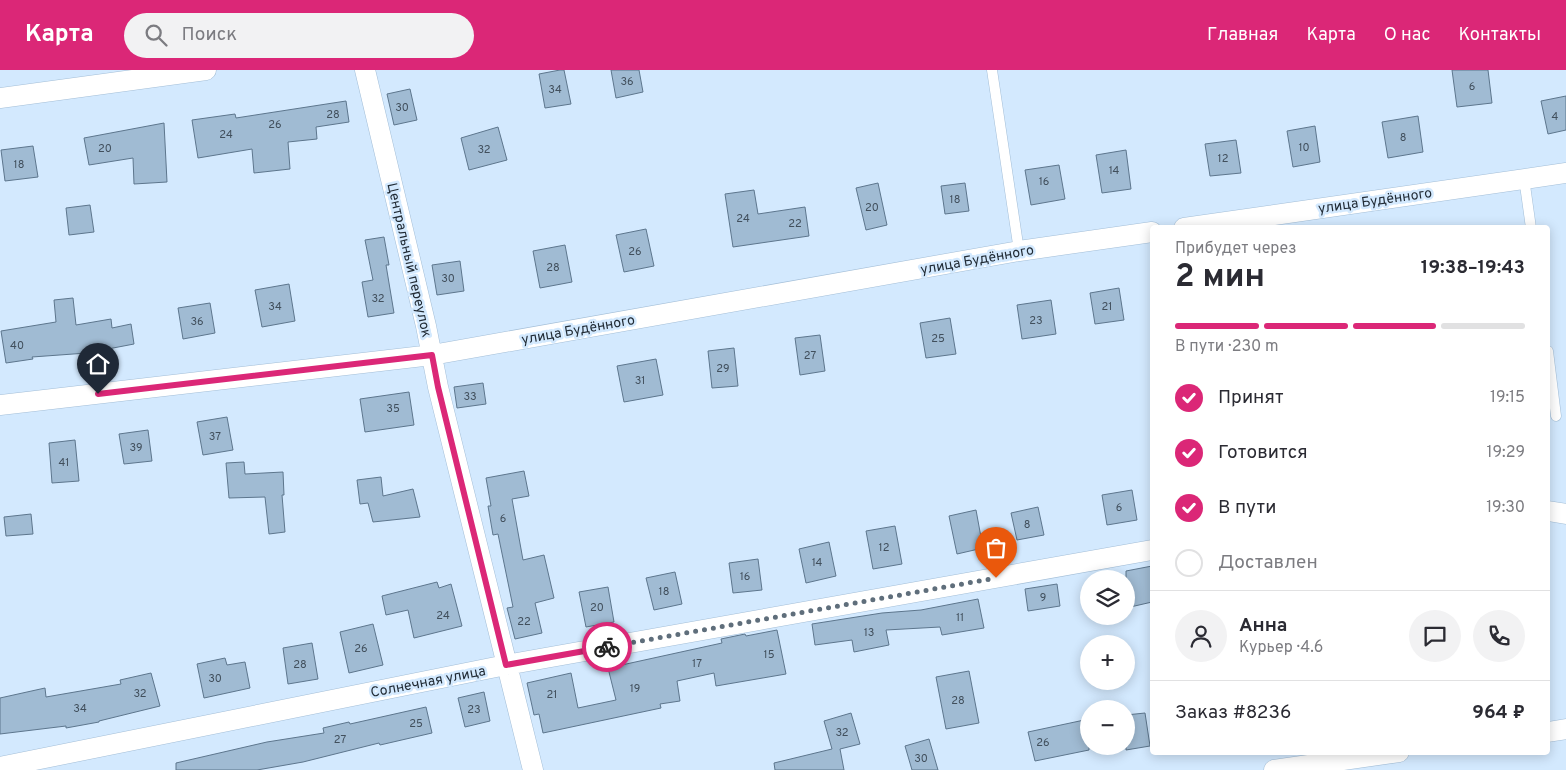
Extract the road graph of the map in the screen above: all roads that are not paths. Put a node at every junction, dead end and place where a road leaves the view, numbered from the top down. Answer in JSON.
{"nodes":[{"id":1,"x":206,"y":70,"type":"edge"},
{"id":2,"x":365,"y":70,"type":"edge"},
{"id":3,"x":992,"y":70,"type":"edge"},
{"id":4,"x":0,"y":98,"type":"edge"},
{"id":5,"x":1566,"y":173,"type":"edge"},
{"id":6,"x":1524,"y":178,"type":"junction"},
{"id":7,"x":1204,"y":225,"type":"edge"},
{"id":8,"x":1531,"y":225,"type":"edge"},
{"id":9,"x":1150,"y":232,"type":"edge"},
{"id":10,"x":1019,"y":251,"type":"junction"},
{"id":11,"x":432,"y":355,"type":"junction"},
{"id":12,"x":1550,"y":367,"type":"edge"},
{"id":13,"x":0,"y":405,"type":"edge"},
{"id":14,"x":1556,"y":416,"type":"dead end"},
{"id":15,"x":1550,"y":511,"type":"edge"},
{"id":16,"x":1566,"y":514,"type":"edge"},
{"id":17,"x":1150,"y":550,"type":"edge"},
{"id":18,"x":506,"y":665,"type":"junction"},
{"id":19,"x":1566,"y":729,"type":"edge"},
{"id":20,"x":1550,"y":732,"type":"edge"},
{"id":21,"x":1378,"y":755,"type":"edge"},
{"id":22,"x":0,"y":767,"type":"edge"},
{"id":23,"x":533,"y":770,"type":"edge"},
{"id":24,"x":1274,"y":770,"type":"edge"}],
"edges":[{"from":1,"to":4,"type":"street"},
{"from":2,"to":11,"type":"street","name":"Центральный переулок"},
{"from":3,"to":10,"type":"lane"},
{"from":5,"to":6,"type":"street","name":"улица Будённого"},
{"from":6,"to":7,"type":"street","name":"улица Будённого"},
{"from":6,"to":8,"type":"lane"},
{"from":9,"to":10,"type":"street","name":"улица Будённого"},
{"from":10,"to":11,"type":"street","name":"улица Будённого"},
{"from":11,"to":13,"type":"street","name":"улица Будённого"},
{"from":11,"to":18,"type":"street","name":"Центральный переулок"},
{"from":12,"to":14,"type":"lane"},
{"from":15,"to":16,"type":"street"},
{"from":17,"to":18,"type":"street","name":"Солнечная улица"},
{"from":18,"to":22,"type":"street","name":"Солнечная улица"},
{"from":18,"to":23,"type":"street","name":"Центральный переулок"},
{"from":19,"to":20,"type":"street"},
{"from":21,"to":24,"type":"street"}]}
